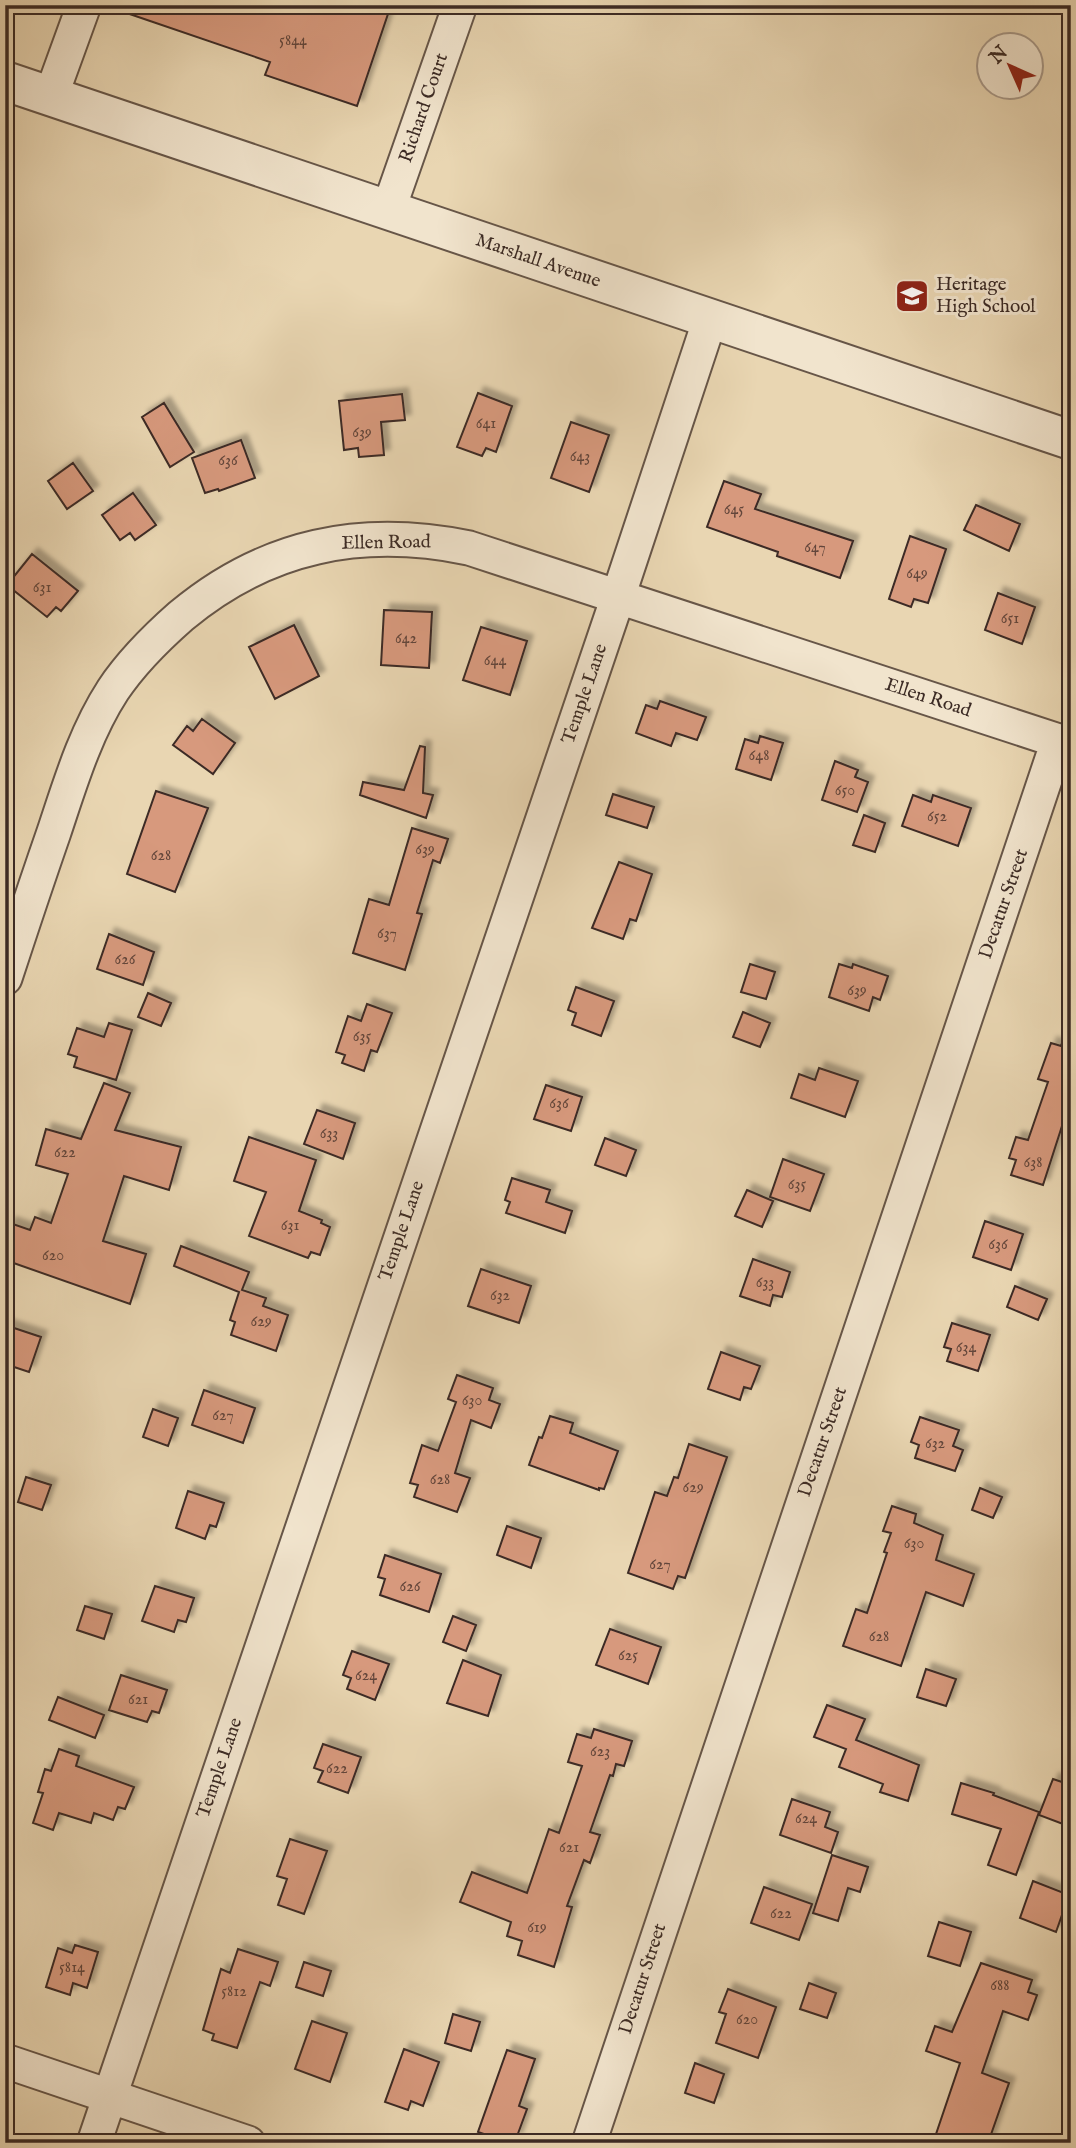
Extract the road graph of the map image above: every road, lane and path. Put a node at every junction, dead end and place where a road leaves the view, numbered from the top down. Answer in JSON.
{"nodes":[{"id":1,"x":84,"y":5,"type":"edge"},
{"id":2,"x":460,"y":5,"type":"edge"},
{"id":3,"x":5,"y":81,"type":"edge"},
{"id":4,"x":51,"y":96,"type":"junction"},
{"id":5,"x":388,"y":211,"type":"junction"},
{"id":6,"x":710,"y":318,"type":"junction"},
{"id":7,"x":1071,"y":440,"type":"edge"},
{"id":8,"x":618,"y":597,"type":"junction"},
{"id":9,"x":1065,"y":743,"type":"edge"},
{"id":10,"x":5,"y":978,"type":"edge"},
{"id":11,"x":5,"y":2061,"type":"edge"},
{"id":12,"x":109,"y":2097,"type":"junction"},
{"id":13,"x":94,"y":2143,"type":"edge"},
{"id":14,"x":248,"y":2143,"type":"edge"},
{"id":15,"x":589,"y":2143,"type":"edge"}],
"edges":[{"from":1,"to":4,"type":"street"},
{"from":2,"to":5,"type":"street","name":"Richard Court"},
{"from":3,"to":4,"type":"street","name":"Marshall Avenue"},
{"from":4,"to":5,"type":"street","name":"Marshall Avenue"},
{"from":5,"to":6,"type":"street","name":"Marshall Avenue"},
{"from":6,"to":7,"type":"street","name":"Marshall Avenue"},
{"from":6,"to":8,"type":"street","name":"Temple Lane"},
{"from":8,"to":9,"type":"street","name":"Ellen Road"},
{"from":8,"to":10,"type":"street","name":"Ellen Road"},
{"from":8,"to":12,"type":"street","name":"Temple Lane"},
{"from":9,"to":15,"type":"street","name":"Decatur Street"},
{"from":11,"to":12,"type":"street"},
{"from":12,"to":13,"type":"street","name":"Temple Lane"},
{"from":12,"to":14,"type":"street"}]}
